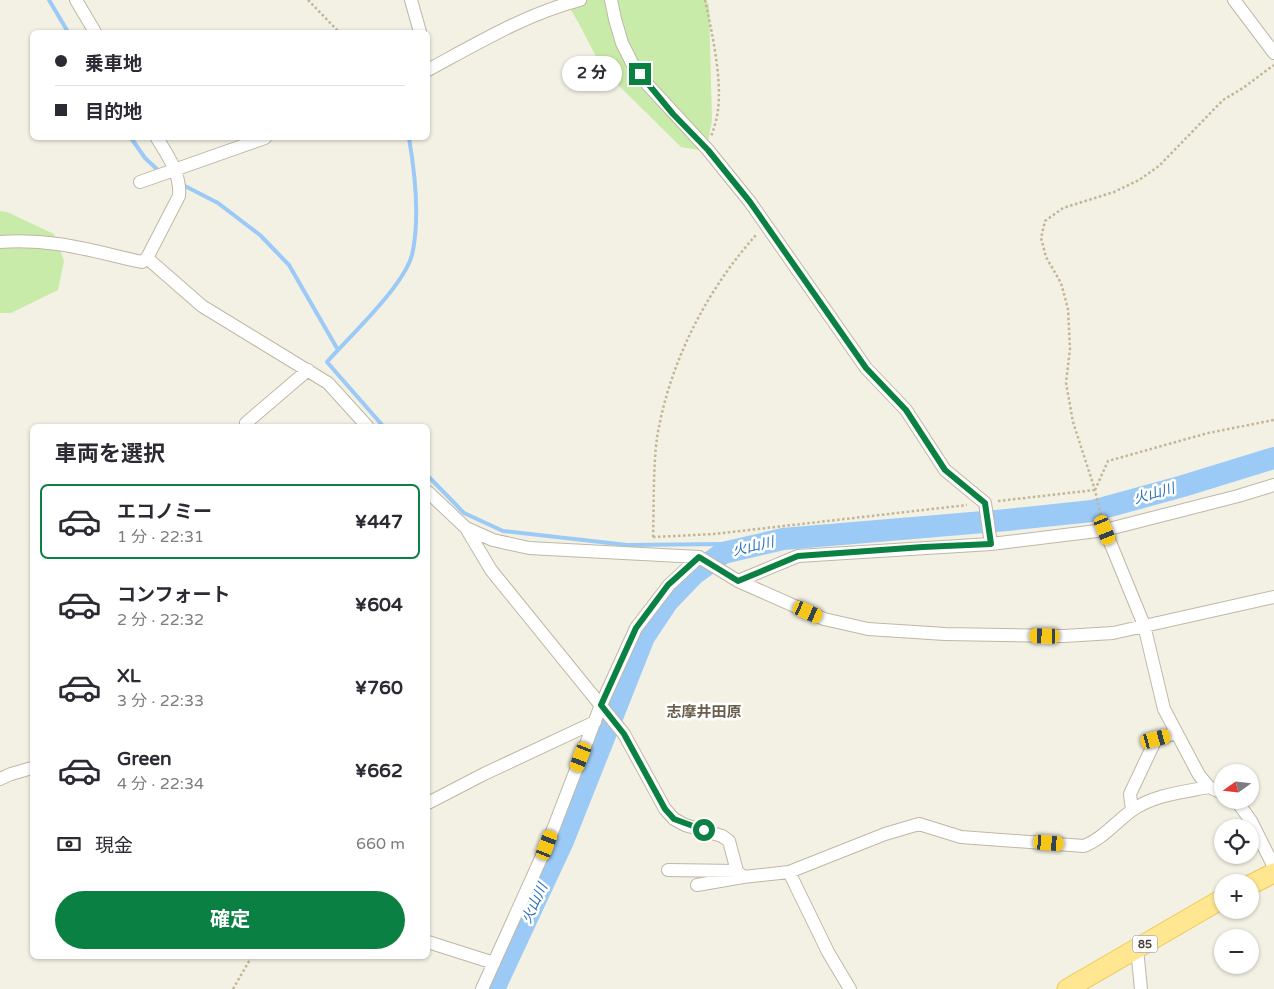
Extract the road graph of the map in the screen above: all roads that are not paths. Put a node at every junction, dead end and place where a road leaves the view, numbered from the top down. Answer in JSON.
{"nodes":[{"id":1,"x":76,"y":0,"type":"edge"},
{"id":2,"x":411,"y":0,"type":"edge"},
{"id":3,"x":580,"y":0,"type":"edge"},
{"id":4,"x":611,"y":0,"type":"edge"},
{"id":5,"x":1234,"y":0,"type":"edge"},
{"id":6,"x":94,"y":30,"type":"edge"},
{"id":7,"x":419,"y":30,"type":"edge"},
{"id":8,"x":1274,"y":53,"type":"edge"},
{"id":9,"x":430,"y":69,"type":"edge"},
{"id":10,"x":158,"y":140,"type":"edge"},
{"id":11,"x":259,"y":140,"type":"edge"},
{"id":12,"x":175,"y":170,"type":"junction"},
{"id":13,"x":140,"y":182,"type":"dead end"},
{"id":14,"x":0,"y":242,"type":"edge"},
{"id":15,"x":147,"y":258,"type":"junction"},
{"id":16,"x":308,"y":370,"type":"junction"},
{"id":17,"x":246,"y":424,"type":"edge"},
{"id":18,"x":365,"y":424,"type":"edge"},
{"id":19,"x":1274,"y":485,"type":"edge"},
{"id":20,"x":430,"y":494,"type":"edge"},
{"id":21,"x":1104,"y":527,"type":"junction"},
{"id":22,"x":466,"y":528,"type":"junction"},
{"id":23,"x":990,"y":540,"type":"junction"},
{"id":24,"x":699,"y":557,"type":"junction"},
{"id":25,"x":738,"y":581,"type":"junction"},
{"id":26,"x":1274,"y":598,"type":"edge"},
{"id":27,"x":1144,"y":625,"type":"junction"},
{"id":28,"x":601,"y":705,"type":"junction"},
{"id":29,"x":595,"y":722,"type":"junction"},
{"id":30,"x":1176,"y":733,"type":"junction"},
{"id":31,"x":30,"y":769,"type":"edge"},
{"id":32,"x":0,"y":779,"type":"edge"},
{"id":33,"x":1209,"y":787,"type":"junction"},
{"id":34,"x":1214,"y":790,"type":"edge"},
{"id":35,"x":430,"y":802,"type":"edge"},
{"id":36,"x":1242,"y":809,"type":"edge"},
{"id":37,"x":1132,"y":810,"type":"junction"},
{"id":38,"x":1274,"y":867,"type":"edge"},
{"id":39,"x":668,"y":870,"type":"dead end"},
{"id":40,"x":789,"y":872,"type":"junction"},
{"id":41,"x":1274,"y":873,"type":"edge"},
{"id":42,"x":740,"y":874,"type":"junction"},
{"id":43,"x":1259,"y":880,"type":"edge"},
{"id":44,"x":697,"y":885,"type":"dead end"},
{"id":45,"x":1214,"y":904,"type":"edge"},
{"id":46,"x":430,"y":943,"type":"edge"},
{"id":47,"x":1137,"y":949,"type":"junction"},
{"id":48,"x":494,"y":963,"type":"junction"},
{"id":49,"x":482,"y":989,"type":"edge"},
{"id":50,"x":850,"y":989,"type":"edge"},
{"id":51,"x":1067,"y":989,"type":"edge"},
{"id":52,"x":1141,"y":989,"type":"edge"}],
"edges":[{"from":1,"to":6,"type":"street"},
{"from":2,"to":7,"type":"street"},
{"from":3,"to":9,"type":"street"},
{"from":4,"to":23,"type":"street"},
{"from":5,"to":8,"type":"street"},
{"from":10,"to":12,"type":"street"},
{"from":11,"to":12,"type":"street"},
{"from":12,"to":13,"type":"street"},
{"from":12,"to":15,"type":"street"},
{"from":14,"to":15,"type":"street"},
{"from":15,"to":16,"type":"street"},
{"from":16,"to":17,"type":"street"},
{"from":16,"to":18,"type":"street"},
{"from":19,"to":21,"type":"street"},
{"from":20,"to":22,"type":"street"},
{"from":21,"to":23,"type":"street"},
{"from":21,"to":27,"type":"street"},
{"from":22,"to":24,"type":"street"},
{"from":22,"to":28,"type":"street"},
{"from":23,"to":25,"type":"street"},
{"from":24,"to":25,"type":"street"},
{"from":24,"to":28,"type":"street"},
{"from":25,"to":27,"type":"street"},
{"from":26,"to":27,"type":"street"},
{"from":27,"to":30,"type":"street"},
{"from":28,"to":29,"type":"street"},
{"from":28,"to":42,"type":"street"},
{"from":29,"to":35,"type":"street"},
{"from":29,"to":48,"type":"street"},
{"from":30,"to":33,"type":"street"},
{"from":30,"to":37,"type":"street"},
{"from":31,"to":32,"type":"street"},
{"from":33,"to":34,"type":"street"},
{"from":33,"to":37,"type":"street"},
{"from":36,"to":38,"type":"street"},
{"from":37,"to":40,"type":"street"},
{"from":39,"to":42,"type":"street"},
{"from":40,"to":42,"type":"street"},
{"from":40,"to":50,"type":"street"},
{"from":41,"to":43,"type":"main road"},
{"from":42,"to":44,"type":"street"},
{"from":45,"to":47,"type":"main road","number":"85"},
{"from":46,"to":48,"type":"street"},
{"from":47,"to":51,"type":"main road","number":"85"},
{"from":47,"to":52,"type":"street"},
{"from":48,"to":49,"type":"street"}]}
